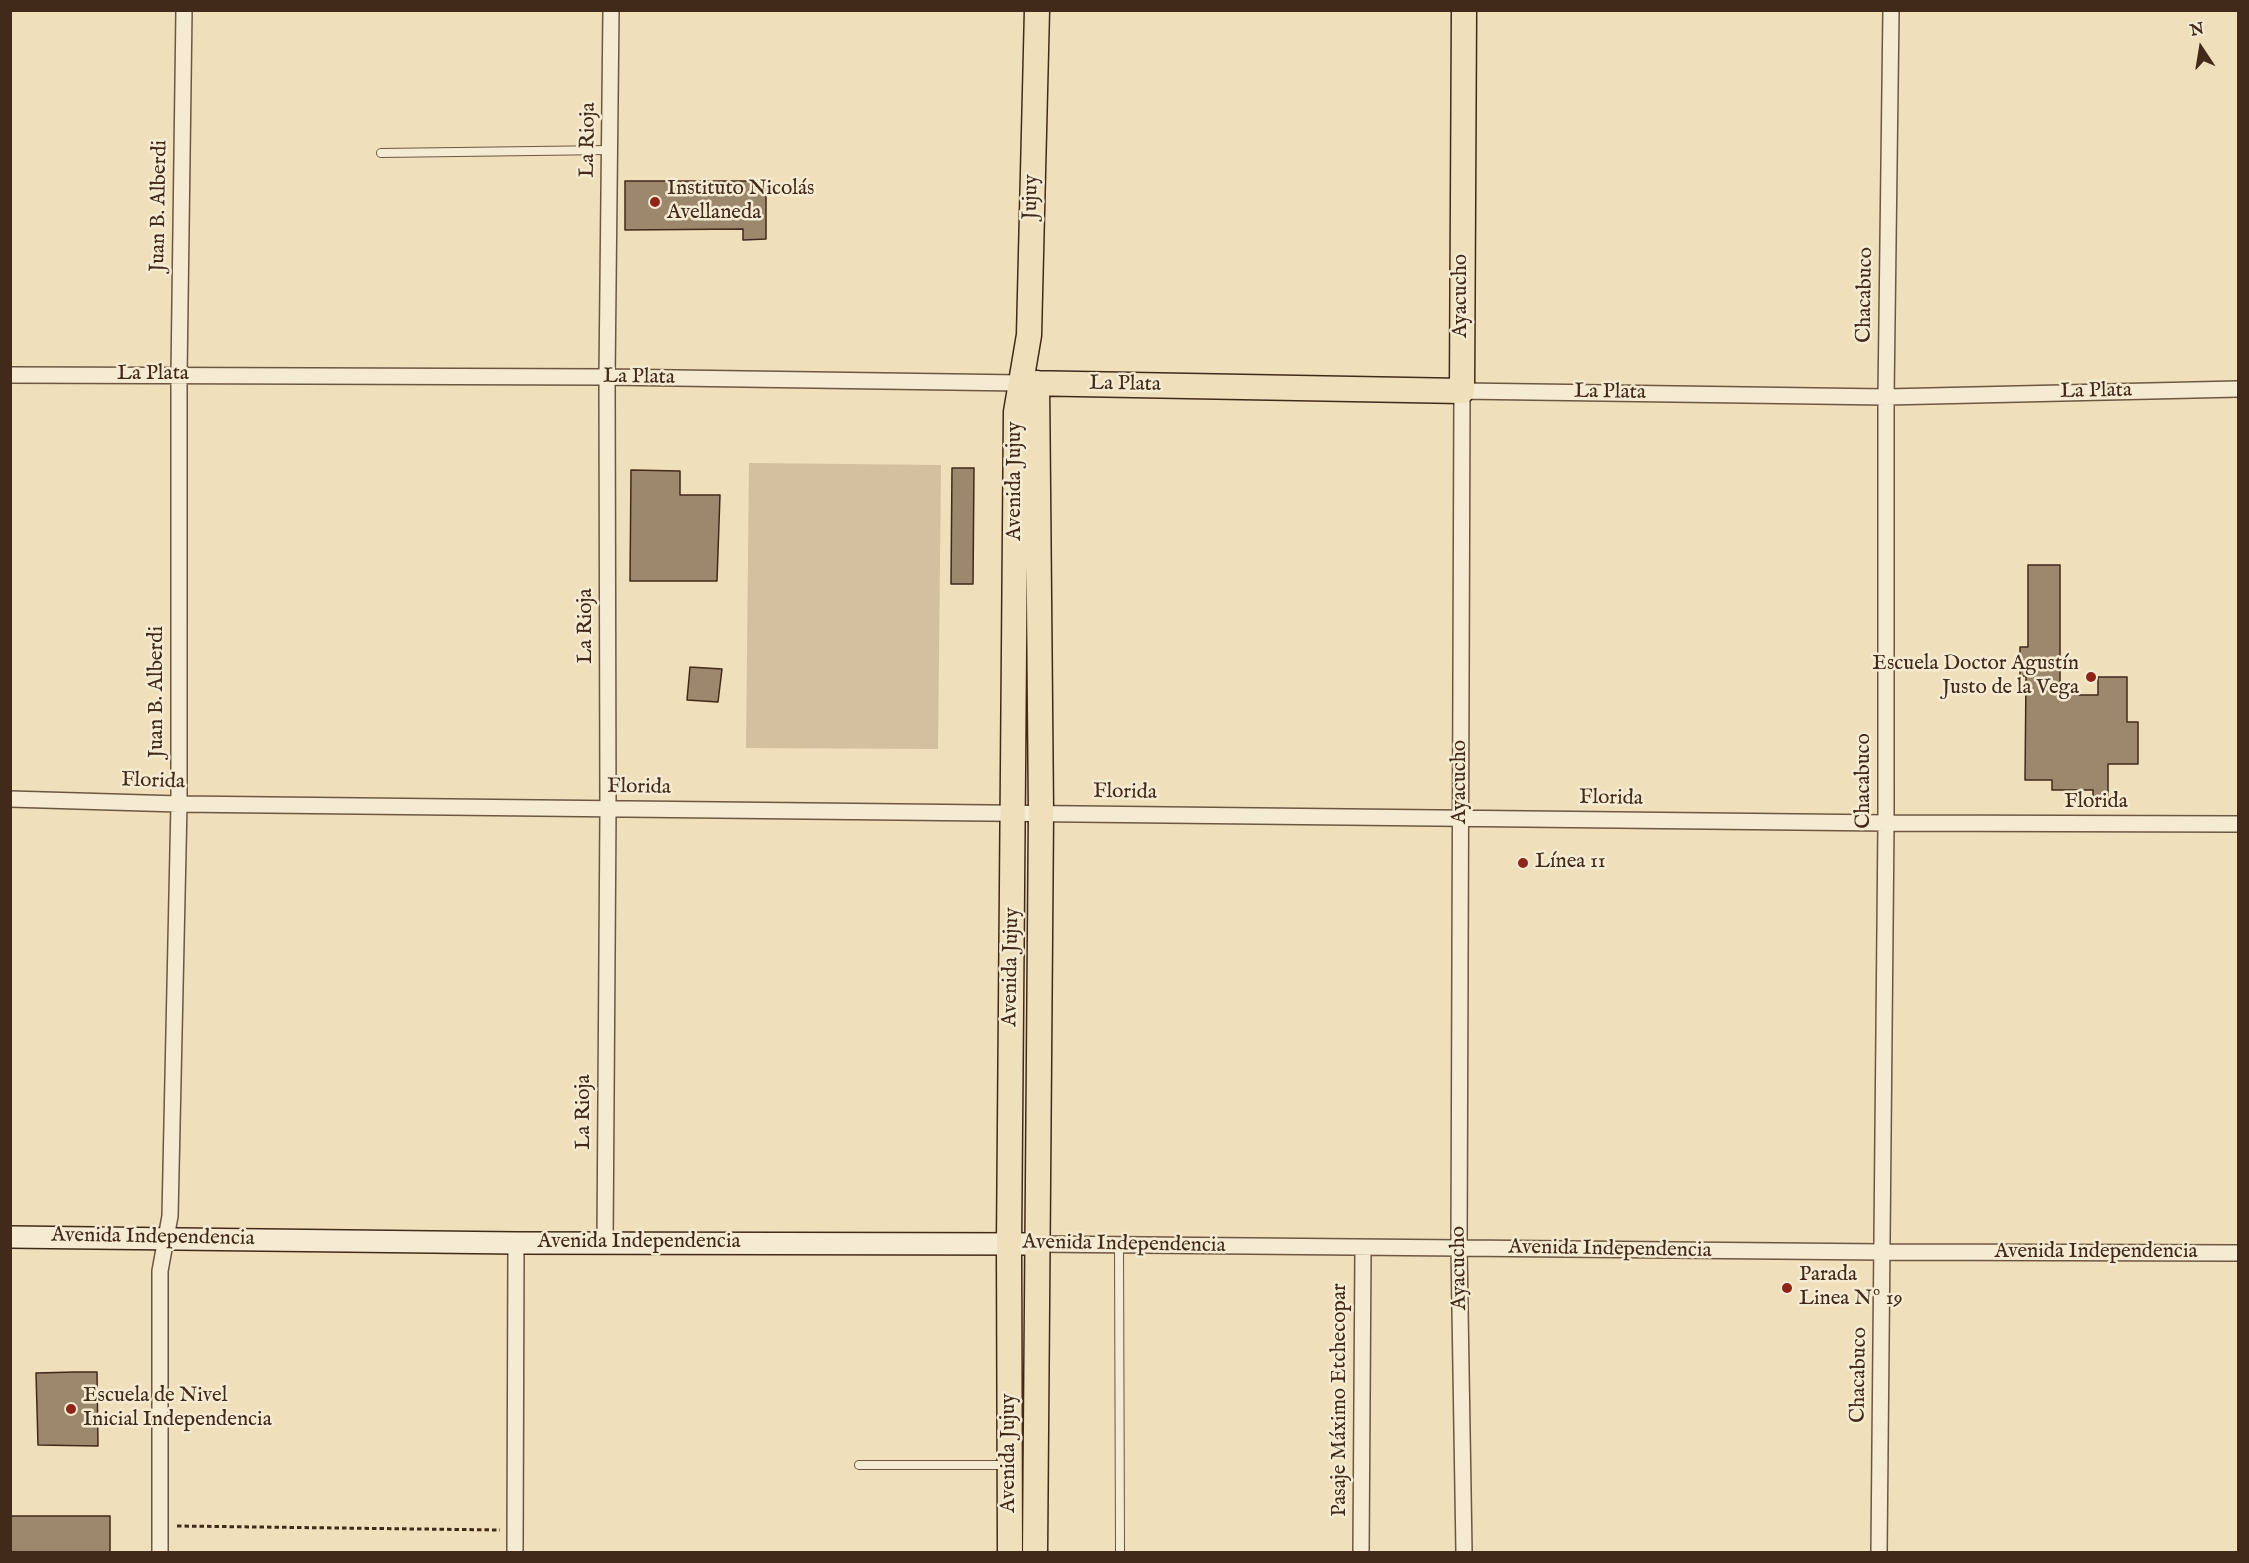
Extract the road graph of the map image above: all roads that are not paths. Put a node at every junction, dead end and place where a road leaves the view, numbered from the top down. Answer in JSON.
{"nodes":[{"id":1,"x":184,"y":10,"type":"edge"},
{"id":2,"x":611,"y":10,"type":"edge"},
{"id":3,"x":1036,"y":10,"type":"edge"},
{"id":4,"x":1464,"y":10,"type":"edge"},
{"id":5,"x":1891,"y":10,"type":"edge"},
{"id":6,"x":610,"y":150,"type":"junction"},
{"id":7,"x":381,"y":153,"type":"dead end"},
{"id":8,"x":10,"y":375,"type":"edge"},
{"id":9,"x":179,"y":375,"type":"junction"},
{"id":10,"x":607,"y":377,"type":"junction"},
{"id":11,"x":1028,"y":383,"type":"junction"},
{"id":12,"x":2238,"y":389,"type":"edge"},
{"id":13,"x":1462,"y":391,"type":"junction"},
{"id":14,"x":1886,"y":397,"type":"junction"},
{"id":15,"x":10,"y":799,"type":"edge"},
{"id":16,"x":179,"y":804,"type":"junction"},
{"id":17,"x":608,"y":809,"type":"junction"},
{"id":18,"x":1014,"y":813,"type":"junction"},
{"id":19,"x":1041,"y":813,"type":"junction"},
{"id":20,"x":1461,"y":818,"type":"junction"},
{"id":21,"x":1886,"y":823,"type":"junction"},
{"id":22,"x":2238,"y":824,"type":"edge"},
{"id":23,"x":10,"y":1237,"type":"edge"},
{"id":24,"x":166,"y":1238,"type":"junction"},
{"id":25,"x":605,"y":1242,"type":"junction"},
{"id":26,"x":516,"y":1243,"type":"junction"},
{"id":27,"x":1010,"y":1244,"type":"junction"},
{"id":28,"x":1038,"y":1244,"type":"junction"},
{"id":29,"x":1119,"y":1245,"type":"junction"},
{"id":30,"x":1363,"y":1248,"type":"junction"},
{"id":31,"x":1459,"y":1248,"type":"junction"},
{"id":32,"x":1883,"y":1252,"type":"junction"},
{"id":33,"x":2238,"y":1253,"type":"edge"},
{"id":34,"x":859,"y":1465,"type":"dead end"},
{"id":35,"x":1010,"y":1465,"type":"junction"},
{"id":36,"x":160,"y":1552,"type":"edge"},
{"id":37,"x":515,"y":1552,"type":"edge"},
{"id":38,"x":1010,"y":1552,"type":"edge"},
{"id":39,"x":1035,"y":1552,"type":"edge"},
{"id":40,"x":1120,"y":1552,"type":"edge"},
{"id":41,"x":1361,"y":1552,"type":"edge"},
{"id":42,"x":1464,"y":1552,"type":"edge"},
{"id":43,"x":1879,"y":1552,"type":"edge"}],
"edges":[{"from":1,"to":9,"type":"street","name":"Juan B. Alberdi"},
{"from":2,"to":6,"type":"street","name":"La Rioja"},
{"from":3,"to":11,"type":"main road","name":"Jujuy"},
{"from":4,"to":13,"type":"main road","name":"Ayacucho"},
{"from":5,"to":14,"type":"street","name":"Chacabuco"},
{"from":6,"to":7,"type":"lane"},
{"from":6,"to":10,"type":"street","name":"La Rioja"},
{"from":8,"to":9,"type":"street","name":"La Plata"},
{"from":9,"to":10,"type":"street","name":"La Plata"},
{"from":9,"to":16,"type":"street","name":"Juan B. Alberdi"},
{"from":10,"to":11,"type":"street","name":"La Plata"},
{"from":10,"to":17,"type":"street","name":"La Rioja"},
{"from":11,"to":13,"type":"main road","name":"La Plata"},
{"from":11,"to":18,"type":"main road","name":"Avenida Jujuy"},
{"from":11,"to":19,"type":"main road","name":"Avenida Jujuy"},
{"from":12,"to":14,"type":"street","name":"La Plata"},
{"from":13,"to":14,"type":"street","name":"La Plata"},
{"from":13,"to":20,"type":"street","name":"Ayacucho"},
{"from":14,"to":21,"type":"street","name":"Chacabuco"},
{"from":15,"to":16,"type":"street","name":"Florida"},
{"from":16,"to":17,"type":"street","name":"Florida"},
{"from":16,"to":24,"type":"street","name":"Juan B. Alberdi"},
{"from":17,"to":18,"type":"street","name":"Florida"},
{"from":17,"to":25,"type":"street","name":"La Rioja"},
{"from":18,"to":19,"type":"street","name":"Florida"},
{"from":18,"to":27,"type":"main road","name":"Avenida Jujuy"},
{"from":19,"to":20,"type":"street","name":"Florida"},
{"from":19,"to":28,"type":"main road","name":"Avenida Jujuy"},
{"from":20,"to":21,"type":"street","name":"Florida"},
{"from":20,"to":31,"type":"street","name":"Ayacucho"},
{"from":21,"to":22,"type":"street","name":"Florida"},
{"from":21,"to":32,"type":"street","name":"Chacabuco"},
{"from":23,"to":24,"type":"main road","name":"Avenida Independencia"},
{"from":24,"to":26,"type":"main road","name":"Avenida Independencia"},
{"from":24,"to":36,"type":"street","name":"Juan B. Alberdi"},
{"from":25,"to":26,"type":"main road","name":"Avenida Independencia"},
{"from":25,"to":27,"type":"main road","name":"Avenida Independencia"},
{"from":26,"to":37,"type":"street"},
{"from":27,"to":28,"type":"main road","name":"Avenida Independencia"},
{"from":27,"to":35,"type":"main road","name":"Avenida Jujuy"},
{"from":28,"to":29,"type":"street","name":"Avenida Independencia"},
{"from":28,"to":39,"type":"main road","name":"Avenida Jujuy"},
{"from":29,"to":30,"type":"street","name":"Avenida Independencia"},
{"from":29,"to":40,"type":"lane"},
{"from":30,"to":31,"type":"street","name":"Avenida Independencia"},
{"from":30,"to":41,"type":"street","name":"Pasaje Máximo Etchecopar"},
{"from":31,"to":32,"type":"street","name":"Avenida Independencia"},
{"from":31,"to":42,"type":"street","name":"Ayacucho"},
{"from":32,"to":33,"type":"street","name":"Avenida Independencia"},
{"from":32,"to":43,"type":"street","name":"Chacabuco"},
{"from":34,"to":35,"type":"lane"},
{"from":35,"to":38,"type":"main road","name":"Avenida Jujuy"}]}
